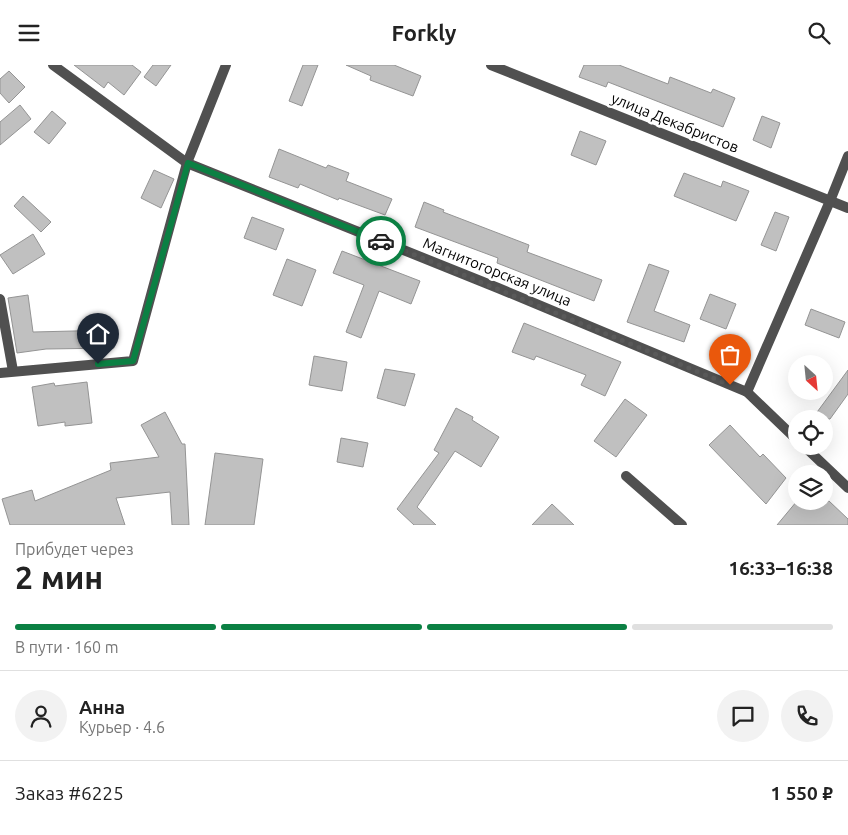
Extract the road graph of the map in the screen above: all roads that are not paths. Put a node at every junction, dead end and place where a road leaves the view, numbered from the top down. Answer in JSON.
{"nodes":[{"id":1,"x":53,"y":65,"type":"edge"},
{"id":2,"x":226,"y":65,"type":"edge"},
{"id":3,"x":491,"y":65,"type":"edge"},
{"id":4,"x":848,"y":156,"type":"edge"},
{"id":5,"x":188,"y":163,"type":"junction"},
{"id":6,"x":830,"y":201,"type":"junction"},
{"id":7,"x":848,"y":208,"type":"edge"},
{"id":8,"x":0,"y":299,"type":"edge"},
{"id":9,"x":13,"y":371,"type":"junction"},
{"id":10,"x":0,"y":373,"type":"edge"},
{"id":11,"x":747,"y":393,"type":"junction"},
{"id":12,"x":788,"y":431,"type":"edge"},
{"id":13,"x":813,"y":455,"type":"edge"},
{"id":14,"x":626,"y":477,"type":"dead end"},
{"id":15,"x":848,"y":488,"type":"edge"},
{"id":16,"x":682,"y":525,"type":"edge"}],
"edges":[{"from":1,"to":5,"type":"street","name":"Магнитогорская улица"},
{"from":2,"to":5,"type":"street"},
{"from":3,"to":6,"type":"street","name":"улица Декабристов"},
{"from":4,"to":6,"type":"street"},
{"from":5,"to":9,"type":"street"},
{"from":5,"to":11,"type":"street","name":"Магнитогорская улица"},
{"from":6,"to":7,"type":"street","name":"улица Декабристов"},
{"from":6,"to":11,"type":"street"},
{"from":8,"to":9,"type":"street"},
{"from":9,"to":10,"type":"street"},
{"from":11,"to":12,"type":"street","name":"Магнитогорская улица"},
{"from":13,"to":15,"type":"street"},
{"from":14,"to":16,"type":"street"}]}
